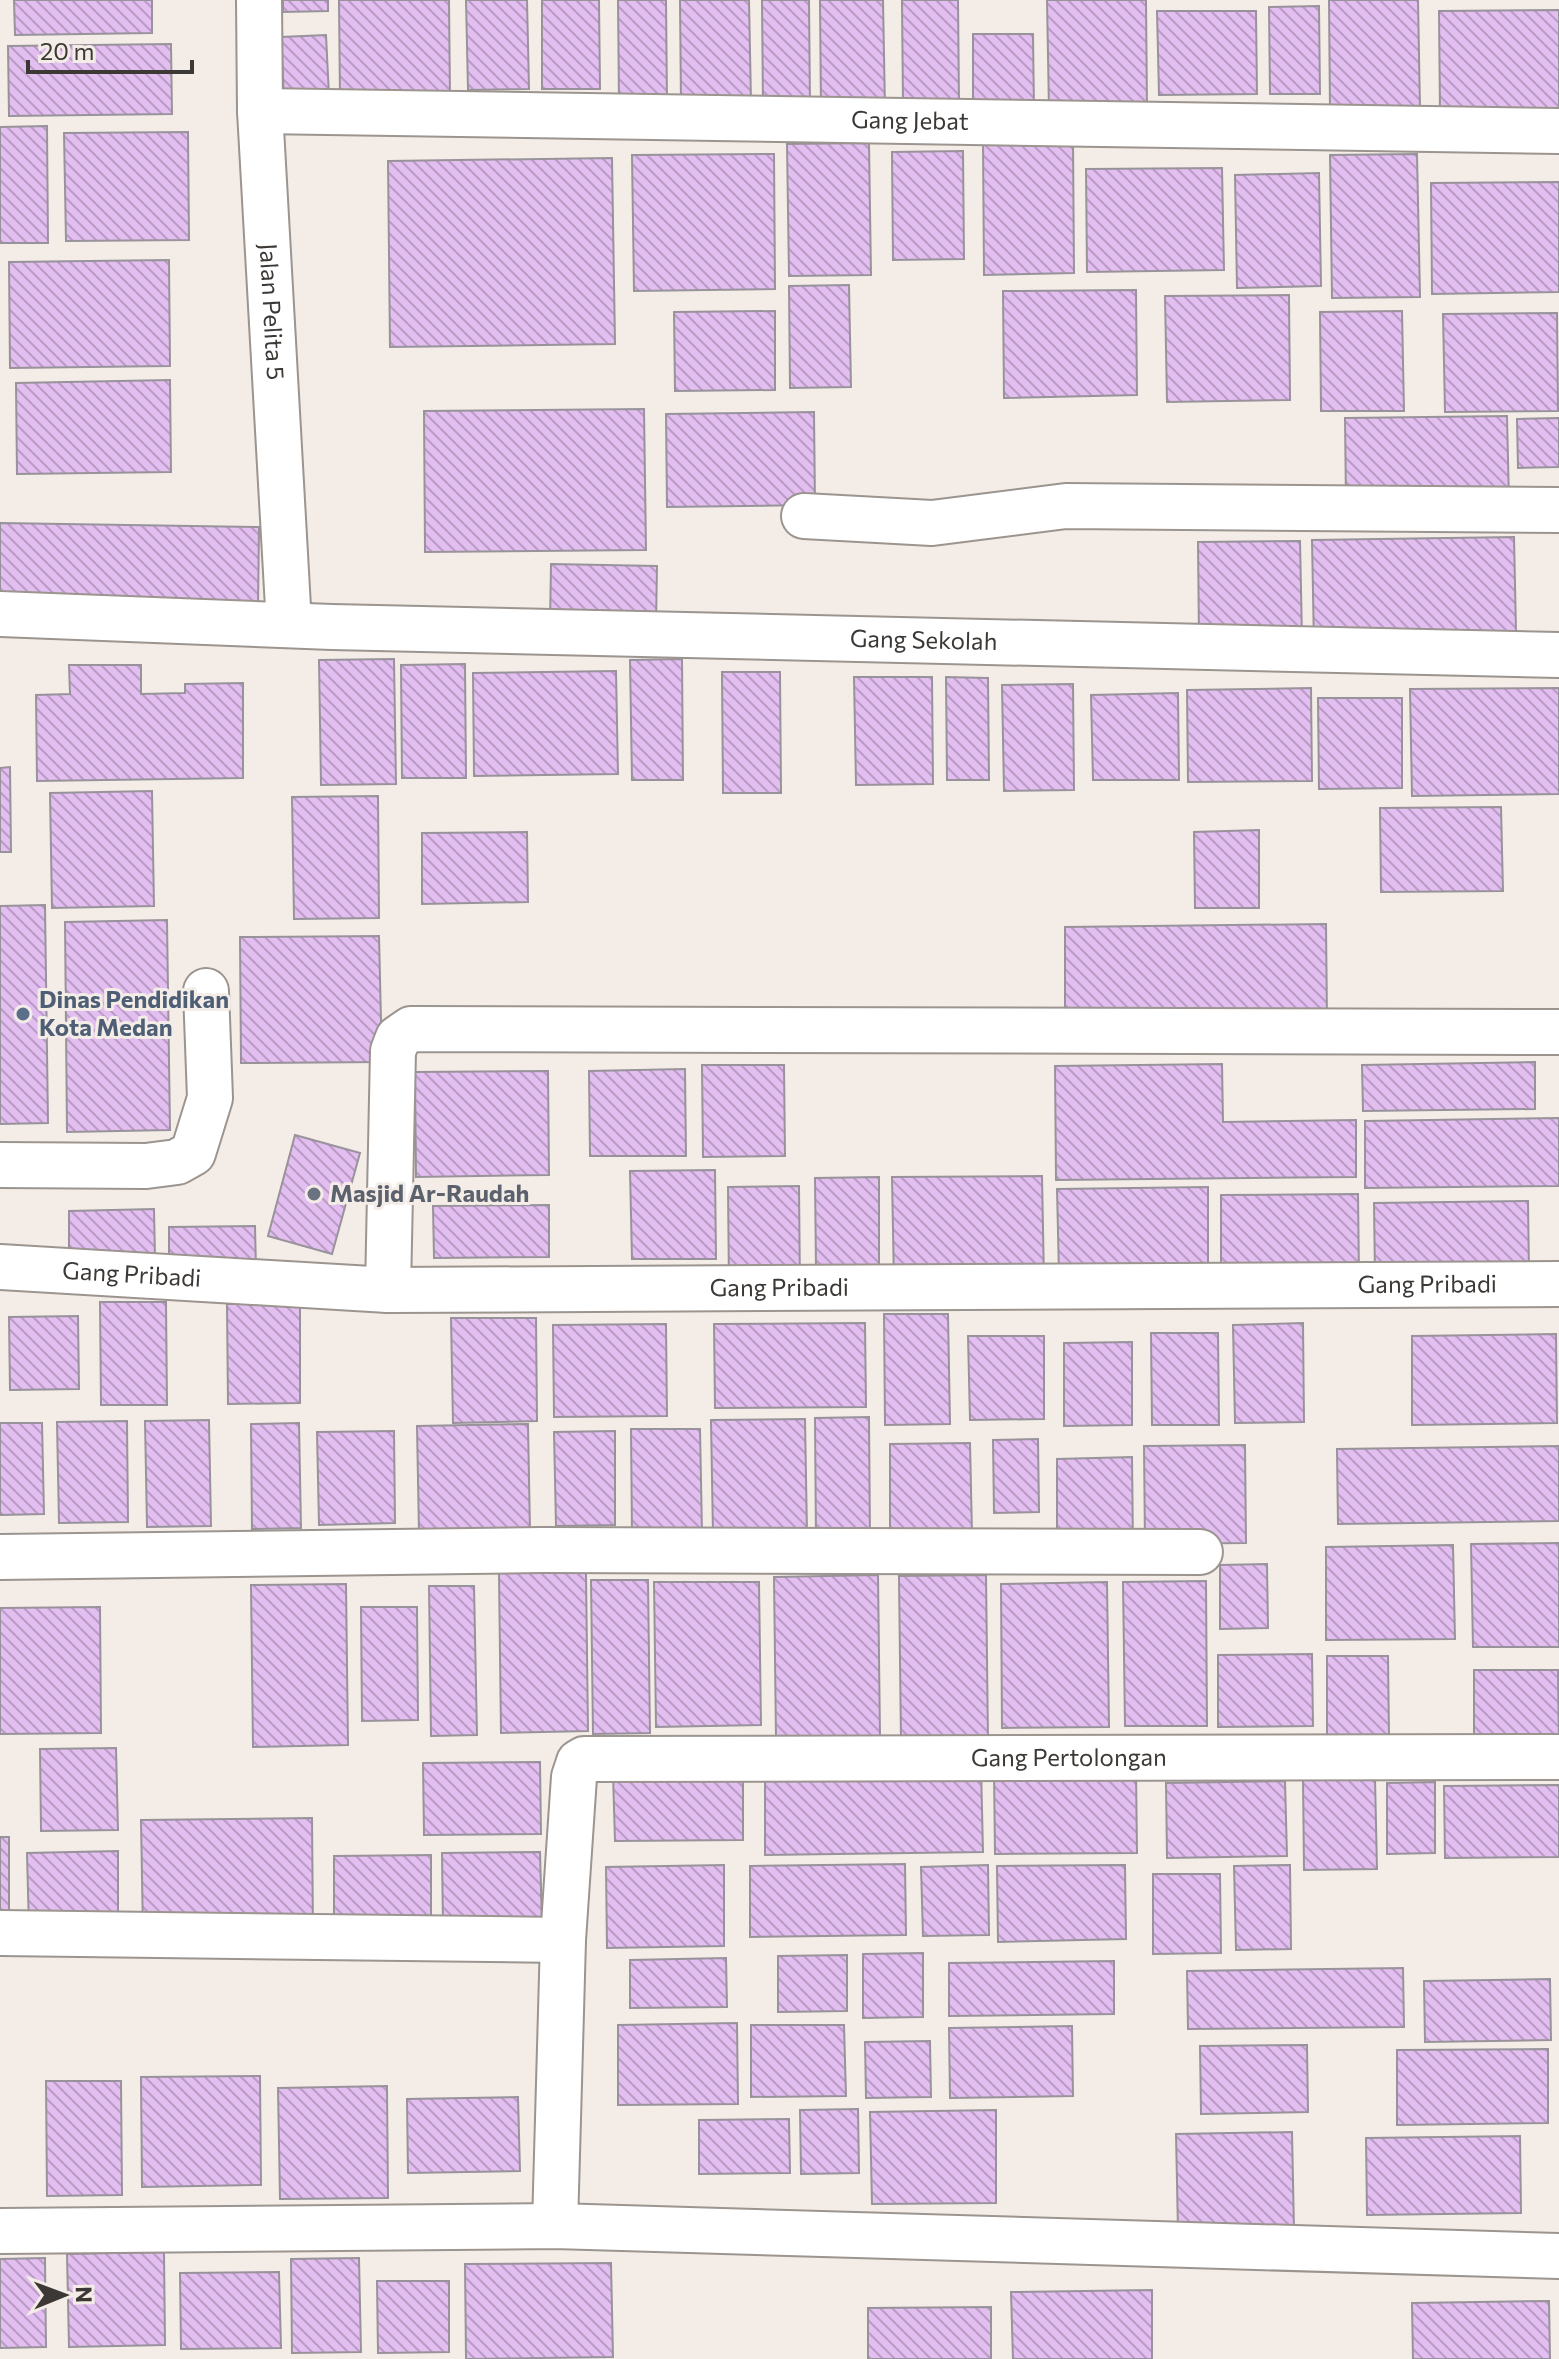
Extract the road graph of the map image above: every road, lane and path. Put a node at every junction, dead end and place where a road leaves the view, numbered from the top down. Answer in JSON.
{"nodes":[{"id":1,"x":259,"y":0,"type":"edge"},
{"id":2,"x":260,"y":111,"type":"junction"},
{"id":3,"x":1559,"y":131,"type":"edge"},
{"id":4,"x":1559,"y":510,"type":"edge"},
{"id":5,"x":804,"y":516,"type":"dead end"},
{"id":6,"x":0,"y":614,"type":"edge"},
{"id":7,"x":289,"y":625,"type":"junction"},
{"id":8,"x":1559,"y":655,"type":"edge"},
{"id":9,"x":206,"y":991,"type":"dead end"},
{"id":10,"x":1559,"y":1032,"type":"edge"},
{"id":11,"x":0,"y":1165,"type":"edge"},
{"id":12,"x":0,"y":1267,"type":"edge"},
{"id":13,"x":1559,"y":1284,"type":"edge"},
{"id":14,"x":388,"y":1290,"type":"junction"},
{"id":15,"x":1200,"y":1552,"type":"dead end"},
{"id":16,"x":0,"y":1557,"type":"edge"},
{"id":17,"x":1559,"y":1757,"type":"edge"},
{"id":18,"x":0,"y":1933,"type":"edge"},
{"id":19,"x":563,"y":1940,"type":"junction"},
{"id":20,"x":555,"y":2226,"type":"junction"},
{"id":21,"x":0,"y":2231,"type":"edge"},
{"id":22,"x":1559,"y":2256,"type":"edge"}],
"edges":[{"from":1,"to":2,"type":"street","name":"Jalan Pelita 5"},
{"from":2,"to":3,"type":"street","name":"Gang Jebat"},
{"from":2,"to":7,"type":"street","name":"Jalan Pelita 5"},
{"from":4,"to":5,"type":"street"},
{"from":6,"to":7,"type":"street","name":"Gang Sekolah"},
{"from":7,"to":8,"type":"street","name":"Gang Sekolah"},
{"from":9,"to":11,"type":"street"},
{"from":10,"to":14,"type":"street"},
{"from":12,"to":14,"type":"street","name":"Gang Pribadi"},
{"from":13,"to":14,"type":"street","name":"Gang Pribadi"},
{"from":15,"to":16,"type":"street"},
{"from":17,"to":19,"type":"street","name":"Gang Pertolongan"},
{"from":18,"to":19,"type":"street"},
{"from":19,"to":20,"type":"street"},
{"from":20,"to":21,"type":"street"},
{"from":20,"to":22,"type":"street"}]}
